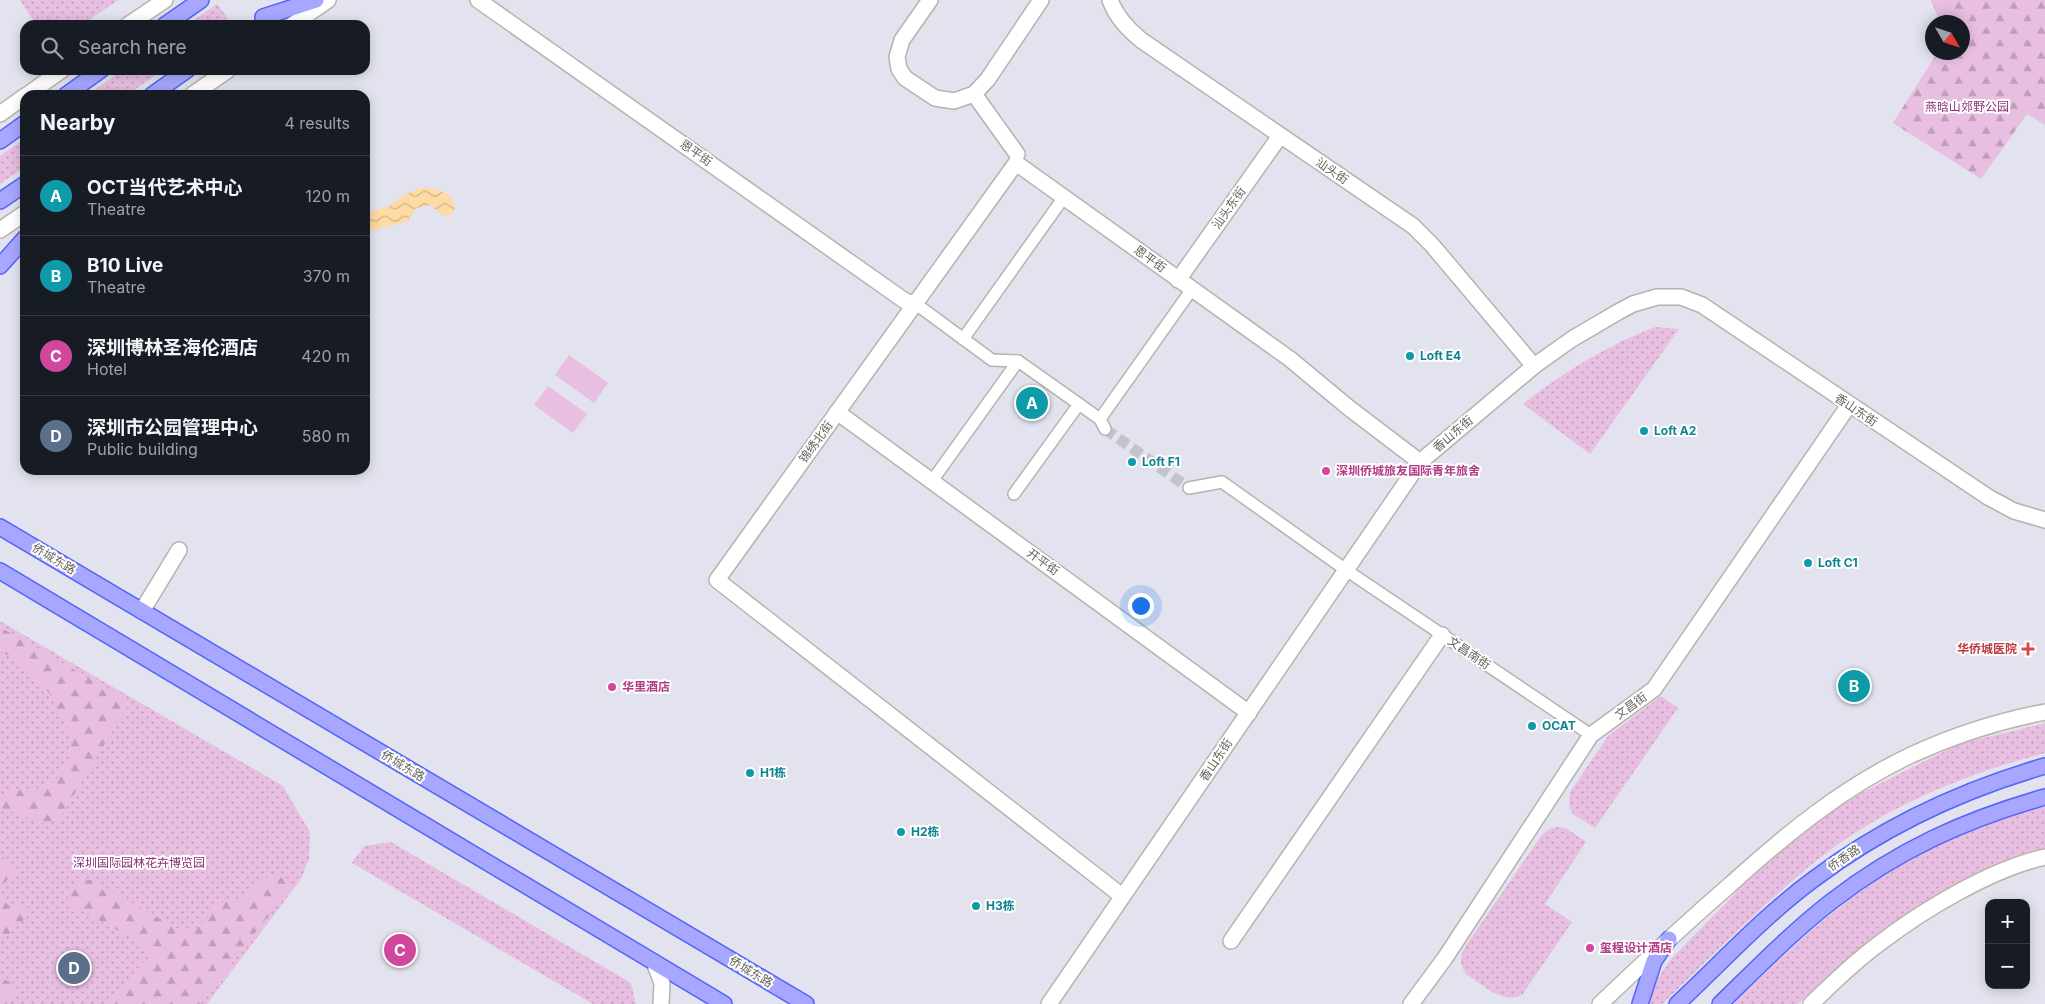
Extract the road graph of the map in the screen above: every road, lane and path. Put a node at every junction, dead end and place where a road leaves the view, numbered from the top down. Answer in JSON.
{"nodes":[{"id":1,"x":165,"y":0,"type":"edge"},
{"id":2,"x":201,"y":0,"type":"edge"},
{"id":3,"x":287,"y":0,"type":"edge"},
{"id":4,"x":316,"y":0,"type":"edge"},
{"id":5,"x":328,"y":0,"type":"edge"},
{"id":6,"x":478,"y":0,"type":"edge"},
{"id":7,"x":496,"y":0,"type":"edge"},
{"id":8,"x":930,"y":0,"type":"edge"},
{"id":9,"x":1041,"y":0,"type":"edge"},
{"id":10,"x":1110,"y":0,"type":"edge"},
{"id":11,"x":135,"y":20,"type":"edge"},
{"id":12,"x":172,"y":20,"type":"edge"},
{"id":13,"x":258,"y":20,"type":"edge"},
{"id":14,"x":260,"y":20,"type":"edge"},
{"id":15,"x":299,"y":20,"type":"edge"},
{"id":16,"x":55,"y":75,"type":"edge"},
{"id":17,"x":94,"y":75,"type":"edge"},
{"id":18,"x":180,"y":75,"type":"edge"},
{"id":19,"x":221,"y":75,"type":"edge"},
{"id":20,"x":34,"y":90,"type":"edge"},
{"id":21,"x":73,"y":90,"type":"edge"},
{"id":22,"x":159,"y":90,"type":"edge"},
{"id":23,"x":199,"y":90,"type":"edge"},
{"id":24,"x":974,"y":94,"type":"junction"},
{"id":25,"x":20,"y":100,"type":"edge"},
{"id":26,"x":0,"y":114,"type":"edge"},
{"id":27,"x":20,"y":127,"type":"edge"},
{"id":28,"x":1019,"y":136,"type":"dead end"},
{"id":29,"x":1280,"y":136,"type":"junction"},
{"id":30,"x":0,"y":141,"type":"edge"},
{"id":31,"x":1017,"y":158,"type":"junction"},
{"id":32,"x":20,"y":187,"type":"edge"},
{"id":33,"x":1064,"y":198,"type":"junction"},
{"id":34,"x":0,"y":201,"type":"edge"},
{"id":35,"x":20,"y":216,"type":"edge"},
{"id":36,"x":0,"y":230,"type":"edge"},
{"id":37,"x":20,"y":244,"type":"edge"},
{"id":38,"x":0,"y":266,"type":"edge"},
{"id":39,"x":1178,"y":280,"type":"junction"},
{"id":40,"x":1192,"y":289,"type":"junction"},
{"id":41,"x":916,"y":304,"type":"junction"},
{"id":42,"x":963,"y":339,"type":"junction"},
{"id":43,"x":1018,"y":361,"type":"junction"},
{"id":44,"x":1534,"y":366,"type":"junction"},
{"id":45,"x":1079,"y":404,"type":"junction"},
{"id":46,"x":1849,"y":405,"type":"junction"},
{"id":47,"x":837,"y":412,"type":"junction"},
{"id":48,"x":1420,"y":462,"type":"junction"},
{"id":49,"x":932,"y":481,"type":"junction"},
{"id":50,"x":1188,"y":488,"type":"dead end"},
{"id":51,"x":1014,"y":494,"type":"dead end"},
{"id":52,"x":2045,"y":520,"type":"edge"},
{"id":53,"x":0,"y":527,"type":"edge"},
{"id":54,"x":179,"y":550,"type":"dead end"},
{"id":55,"x":1346,"y":570,"type":"junction"},
{"id":56,"x":0,"y":571,"type":"edge"},
{"id":57,"x":142,"y":611,"type":"junction"},
{"id":58,"x":1442,"y":635,"type":"junction"},
{"id":59,"x":2045,"y":712,"type":"edge"},
{"id":60,"x":1248,"y":713,"type":"junction"},
{"id":61,"x":1591,"y":735,"type":"junction"},
{"id":62,"x":2045,"y":766,"type":"edge"},
{"id":63,"x":2045,"y":797,"type":"edge"},
{"id":64,"x":2045,"y":857,"type":"edge"},
{"id":65,"x":1122,"y":896,"type":"junction"},
{"id":66,"x":1669,"y":938,"type":"junction"},
{"id":67,"x":1231,"y":941,"type":"dead end"},
{"id":68,"x":654,"y":962,"type":"junction"},
{"id":69,"x":661,"y":1004,"type":"edge"},
{"id":70,"x":723,"y":1004,"type":"edge"},
{"id":71,"x":806,"y":1004,"type":"edge"},
{"id":72,"x":1049,"y":1004,"type":"edge"},
{"id":73,"x":1411,"y":1004,"type":"edge"},
{"id":74,"x":1600,"y":1004,"type":"edge"},
{"id":75,"x":1640,"y":1004,"type":"edge"},
{"id":76,"x":1677,"y":1004,"type":"edge"},
{"id":77,"x":1720,"y":1004,"type":"edge"},
{"id":78,"x":1811,"y":1004,"type":"edge"}],
"edges":[{"from":1,"to":11,"type":"street"},
{"from":2,"to":12,"type":"main road"},
{"from":3,"to":13,"type":"main road"},
{"from":4,"to":14,"type":"main road"},
{"from":5,"to":15,"type":"street"},
{"from":6,"to":41,"type":"street","name":"恩平街"},
{"from":7,"to":41,"type":"street","name":"恩平街"},
{"from":8,"to":24,"type":"street"},
{"from":9,"to":24,"type":"street"},
{"from":10,"to":29,"type":"street","name":"汕头街"},
{"from":16,"to":20,"type":"street"},
{"from":17,"to":21,"type":"main road"},
{"from":18,"to":22,"type":"main road"},
{"from":19,"to":23,"type":"street"},
{"from":24,"to":31,"type":"street","name":"恩平街"},
{"from":25,"to":26,"type":"street"},
{"from":27,"to":30,"type":"main road"},
{"from":28,"to":31,"type":"street"},
{"from":29,"to":39,"type":"street","name":"汕头东街"},
{"from":29,"to":44,"type":"street","name":"汕头街"},
{"from":31,"to":33,"type":"street","name":"恩平街"},
{"from":31,"to":41,"type":"street"},
{"from":32,"to":34,"type":"main road"},
{"from":33,"to":39,"type":"street","name":"恩平街"},
{"from":33,"to":42,"type":"street"},
{"from":35,"to":36,"type":"street"},
{"from":37,"to":38,"type":"main road"},
{"from":39,"to":40,"type":"street","name":"恩平街"},
{"from":40,"to":45,"type":"street"},
{"from":40,"to":48,"type":"street","name":"恩平街"},
{"from":41,"to":42,"type":"street"},
{"from":41,"to":47,"type":"street","name":"锦绣北街"},
{"from":42,"to":43,"type":"street"},
{"from":43,"to":45,"type":"street"},
{"from":43,"to":49,"type":"street"},
{"from":44,"to":46,"type":"street","name":"香山东街"},
{"from":44,"to":48,"type":"street","name":"香山东街"},
{"from":45,"to":51,"type":"street"},
{"from":46,"to":52,"type":"street","name":"香山东街"},
{"from":46,"to":61,"type":"street","name":"文昌街"},
{"from":47,"to":49,"type":"street","name":"开平街"},
{"from":47,"to":65,"type":"street","name":"锦绣北街"},
{"from":48,"to":55,"type":"street","name":"香山东街"},
{"from":49,"to":60,"type":"street","name":"开平街"},
{"from":50,"to":55,"type":"street","name":"文昌南街"},
{"from":53,"to":57,"type":"main road","name":"侨城东路"},
{"from":54,"to":57,"type":"street"},
{"from":55,"to":58,"type":"street","name":"文昌南街"},
{"from":55,"to":60,"type":"street","name":"香山东街"},
{"from":56,"to":68,"type":"main road"},
{"from":57,"to":71,"type":"main road","name":"侨城东路"},
{"from":58,"to":61,"type":"street","name":"文昌南街"},
{"from":58,"to":67,"type":"street"},
{"from":59,"to":66,"type":"street"},
{"from":60,"to":65,"type":"street","name":"香山东街"},
{"from":61,"to":73,"type":"street","name":"文昌街"},
{"from":62,"to":76,"type":"main road","name":"侨香路"},
{"from":63,"to":77,"type":"main road"},
{"from":64,"to":78,"type":"street"},
{"from":65,"to":72,"type":"street","name":"香山东街"},
{"from":66,"to":74,"type":"street"},
{"from":66,"to":75,"type":"main road"},
{"from":68,"to":69,"type":"street"},
{"from":68,"to":70,"type":"main road"}]}
